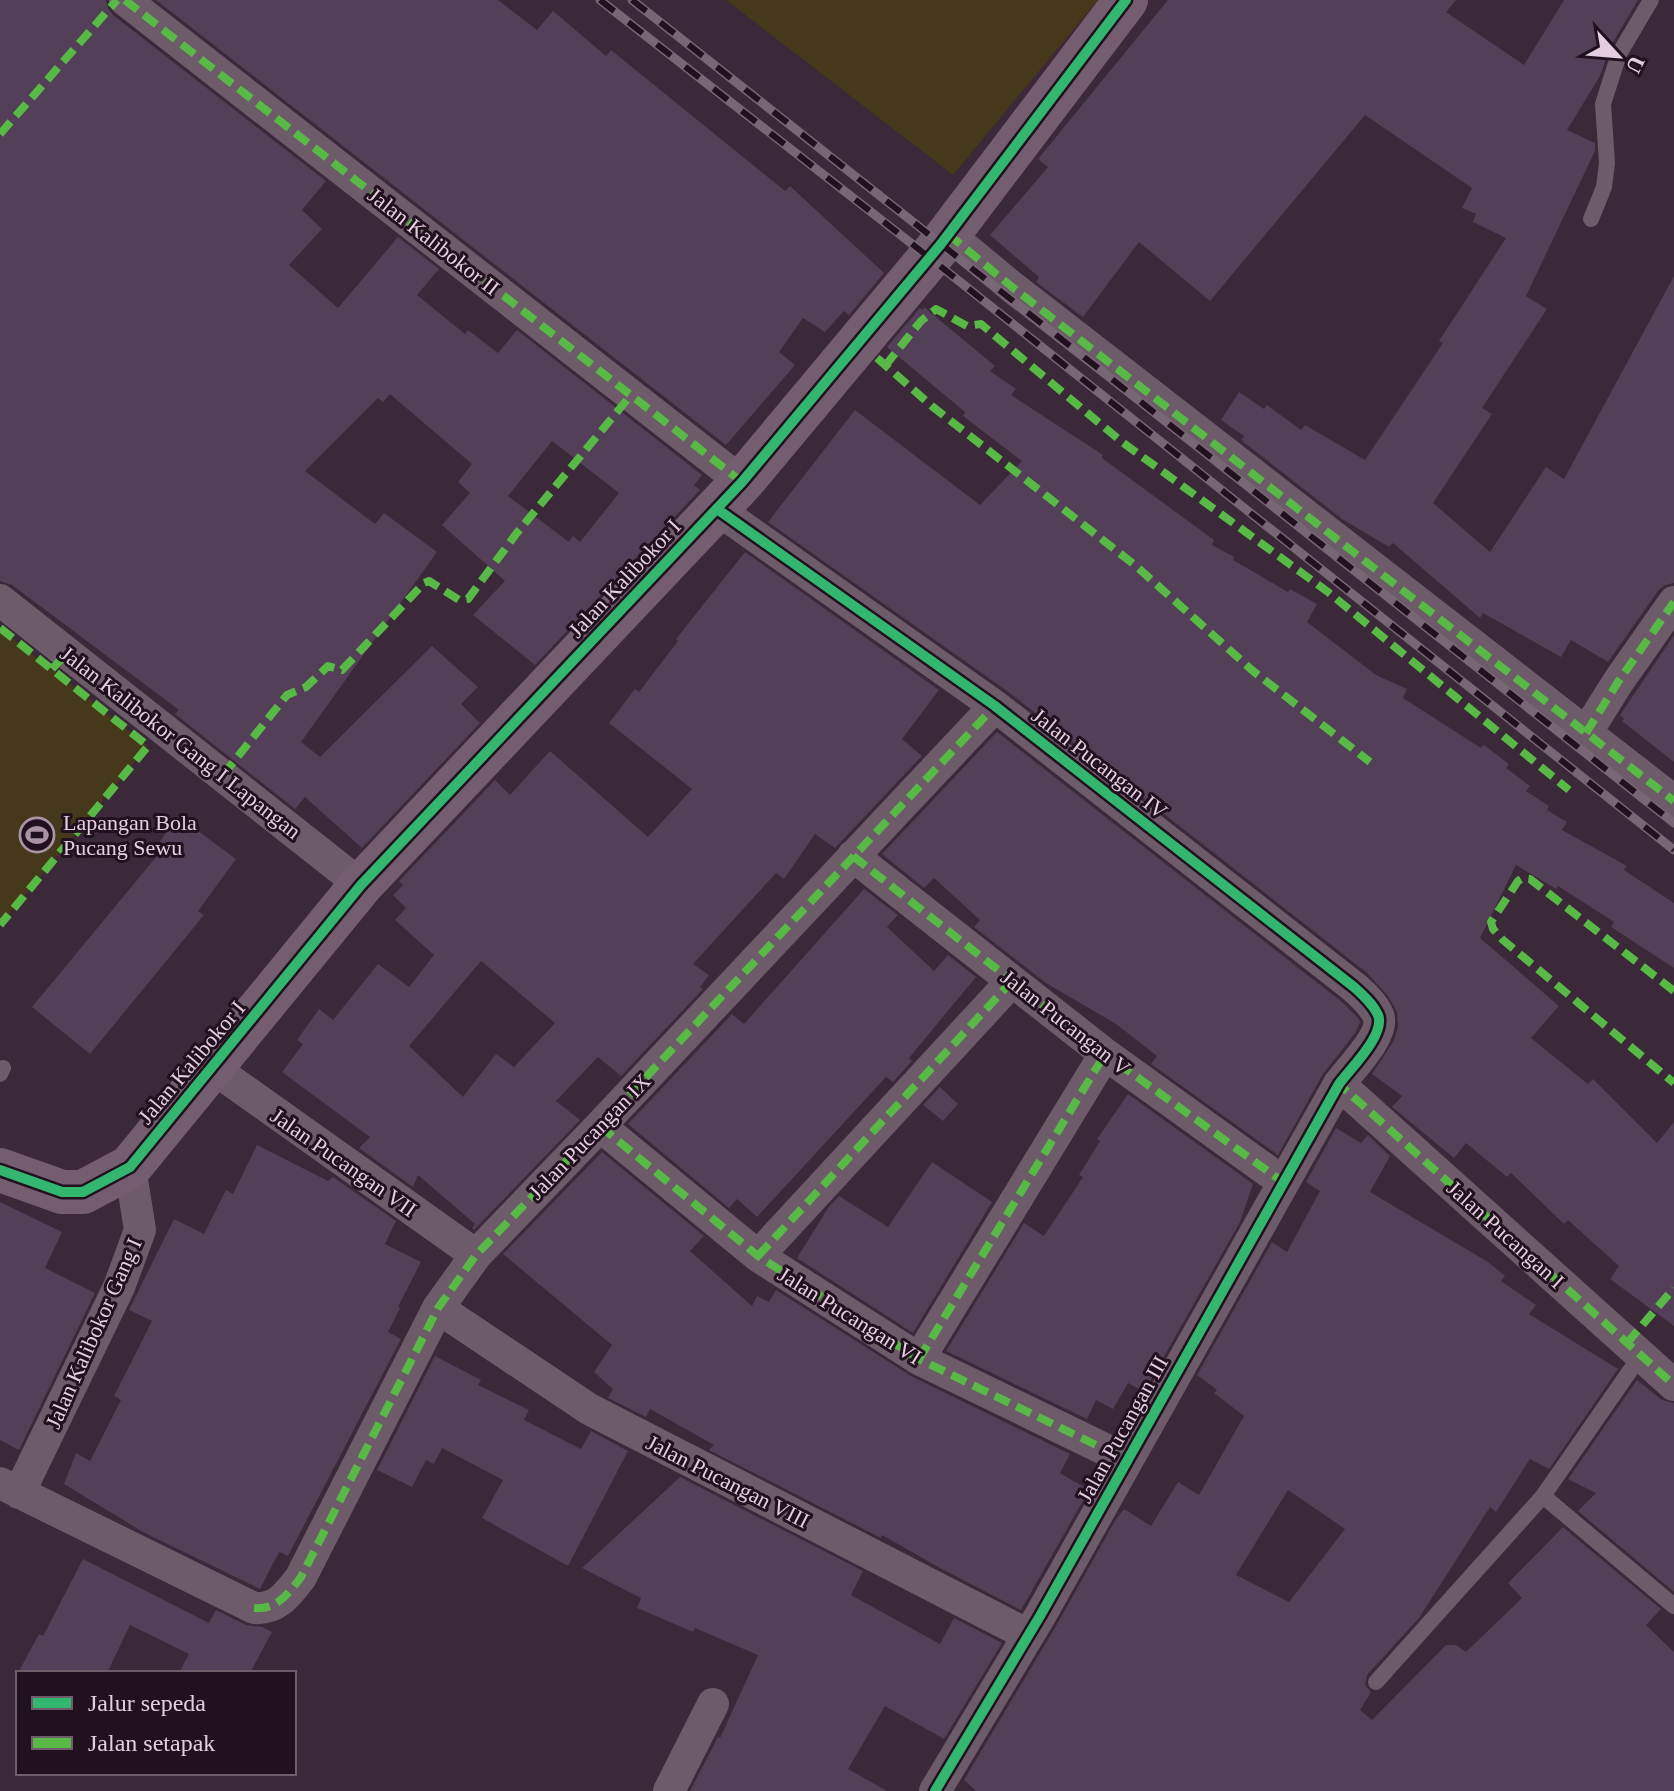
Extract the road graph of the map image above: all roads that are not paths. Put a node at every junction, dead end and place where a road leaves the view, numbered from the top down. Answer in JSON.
{"nodes":[{"id":1,"x":125,"y":0,"type":"edge"},
{"id":2,"x":1126,"y":0,"type":"edge"},
{"id":3,"x":1651,"y":0,"type":"edge"},
{"id":4,"x":1591,"y":219,"type":"dead end"},
{"id":5,"x":948,"y":234,"type":"junction"},
{"id":6,"x":730,"y":495,"type":"junction"},
{"id":7,"x":0,"y":600,"type":"edge"},
{"id":8,"x":1674,"y":602,"type":"edge"},
{"id":9,"x":995,"y":706,"type":"junction"},
{"id":10,"x":1586,"y":733,"type":"junction"},
{"id":11,"x":1674,"y":801,"type":"edge"},
{"id":12,"x":853,"y":856,"type":"junction"},
{"id":13,"x":361,"y":885,"type":"junction"},
{"id":14,"x":1012,"y":981,"type":"junction"},
{"id":15,"x":1105,"y":1054,"type":"junction"},
{"id":16,"x":213,"y":1068,"type":"junction"},
{"id":17,"x":1339,"y":1084,"type":"junction"},
{"id":18,"x":600,"y":1126,"type":"junction"},
{"id":19,"x":130,"y":1167,"type":"junction"},
{"id":20,"x":0,"y":1170,"type":"edge"},
{"id":21,"x":1283,"y":1182,"type":"junction"},
{"id":22,"x":476,"y":1255,"type":"junction"},
{"id":23,"x":758,"y":1256,"type":"junction"},
{"id":24,"x":438,"y":1308,"type":"junction"},
{"id":25,"x":1641,"y":1355,"type":"junction"},
{"id":26,"x":919,"y":1359,"type":"junction"},
{"id":27,"x":1674,"y":1385,"type":"edge"},
{"id":28,"x":1127,"y":1460,"type":"junction"},
{"id":29,"x":10,"y":1488,"type":"edge"},
{"id":30,"x":1543,"y":1496,"type":"junction"},
{"id":31,"x":1674,"y":1606,"type":"edge"},
{"id":32,"x":1028,"y":1635,"type":"junction"},
{"id":33,"x":1376,"y":1682,"type":"dead end"},
{"id":34,"x":713,"y":1704,"type":"dead end"},
{"id":35,"x":669,"y":1791,"type":"edge"},
{"id":36,"x":935,"y":1791,"type":"edge"}],
"edges":[{"from":1,"to":6,"type":"street","name":"Jalan Kalibokor II"},
{"from":2,"to":5,"type":"street","name":"Jalan Kalibokor I"},
{"from":3,"to":4,"type":"lane"},
{"from":5,"to":6,"type":"street","name":"Jalan Kalibokor I"},
{"from":5,"to":10,"type":"street"},
{"from":6,"to":9,"type":"street","name":"Jalan Pucangan IV"},
{"from":6,"to":13,"type":"street","name":"Jalan Kalibokor I"},
{"from":7,"to":13,"type":"street","name":"Jalan Kalibokor Gang I Lapangan"},
{"from":8,"to":10,"type":"street"},
{"from":9,"to":12,"type":"street","name":"Jalan Pucangan IX"},
{"from":9,"to":17,"type":"street","name":"Jalan Pucangan IV"},
{"from":10,"to":11,"type":"street"},
{"from":12,"to":14,"type":"street","name":"Jalan Pucangan V"},
{"from":12,"to":18,"type":"street","name":"Jalan Pucangan IX"},
{"from":13,"to":16,"type":"street","name":"Jalan Kalibokor I"},
{"from":14,"to":15,"type":"street","name":"Jalan Pucangan V"},
{"from":14,"to":23,"type":"street"},
{"from":15,"to":21,"type":"street","name":"Jalan Pucangan V"},
{"from":15,"to":26,"type":"street"},
{"from":16,"to":19,"type":"street","name":"Jalan Kalibokor I"},
{"from":16,"to":22,"type":"street","name":"Jalan Pucangan VII"},
{"from":17,"to":21,"type":"street","name":"Jalan Pucangan III"},
{"from":17,"to":25,"type":"street","name":"Jalan Pucangan I"},
{"from":18,"to":22,"type":"street","name":"Jalan Pucangan IX"},
{"from":18,"to":23,"type":"street","name":"Jalan Pucangan VI"},
{"from":19,"to":20,"type":"street"},
{"from":19,"to":29,"type":"street","name":"Jalan Kalibokor Gang I"},
{"from":21,"to":28,"type":"street","name":"Jalan Pucangan III"},
{"from":22,"to":24,"type":"street","name":"Jalan Pucangan IX"},
{"from":23,"to":26,"type":"street","name":"Jalan Pucangan VI"},
{"from":24,"to":29,"type":"street","name":"Jalan Pucangan IX"},
{"from":24,"to":32,"type":"street","name":"Jalan Pucangan VIII"},
{"from":25,"to":27,"type":"street","name":"Jalan Pucangan I"},
{"from":25,"to":30,"type":"lane"},
{"from":26,"to":28,"type":"street","name":"Jalan Pucangan VI"},
{"from":28,"to":32,"type":"street","name":"Jalan Pucangan III"},
{"from":30,"to":31,"type":"lane"},
{"from":30,"to":33,"type":"lane"},
{"from":32,"to":36,"type":"street","name":"Jalan Pucangan III"},
{"from":34,"to":35,"type":"street"}]}
